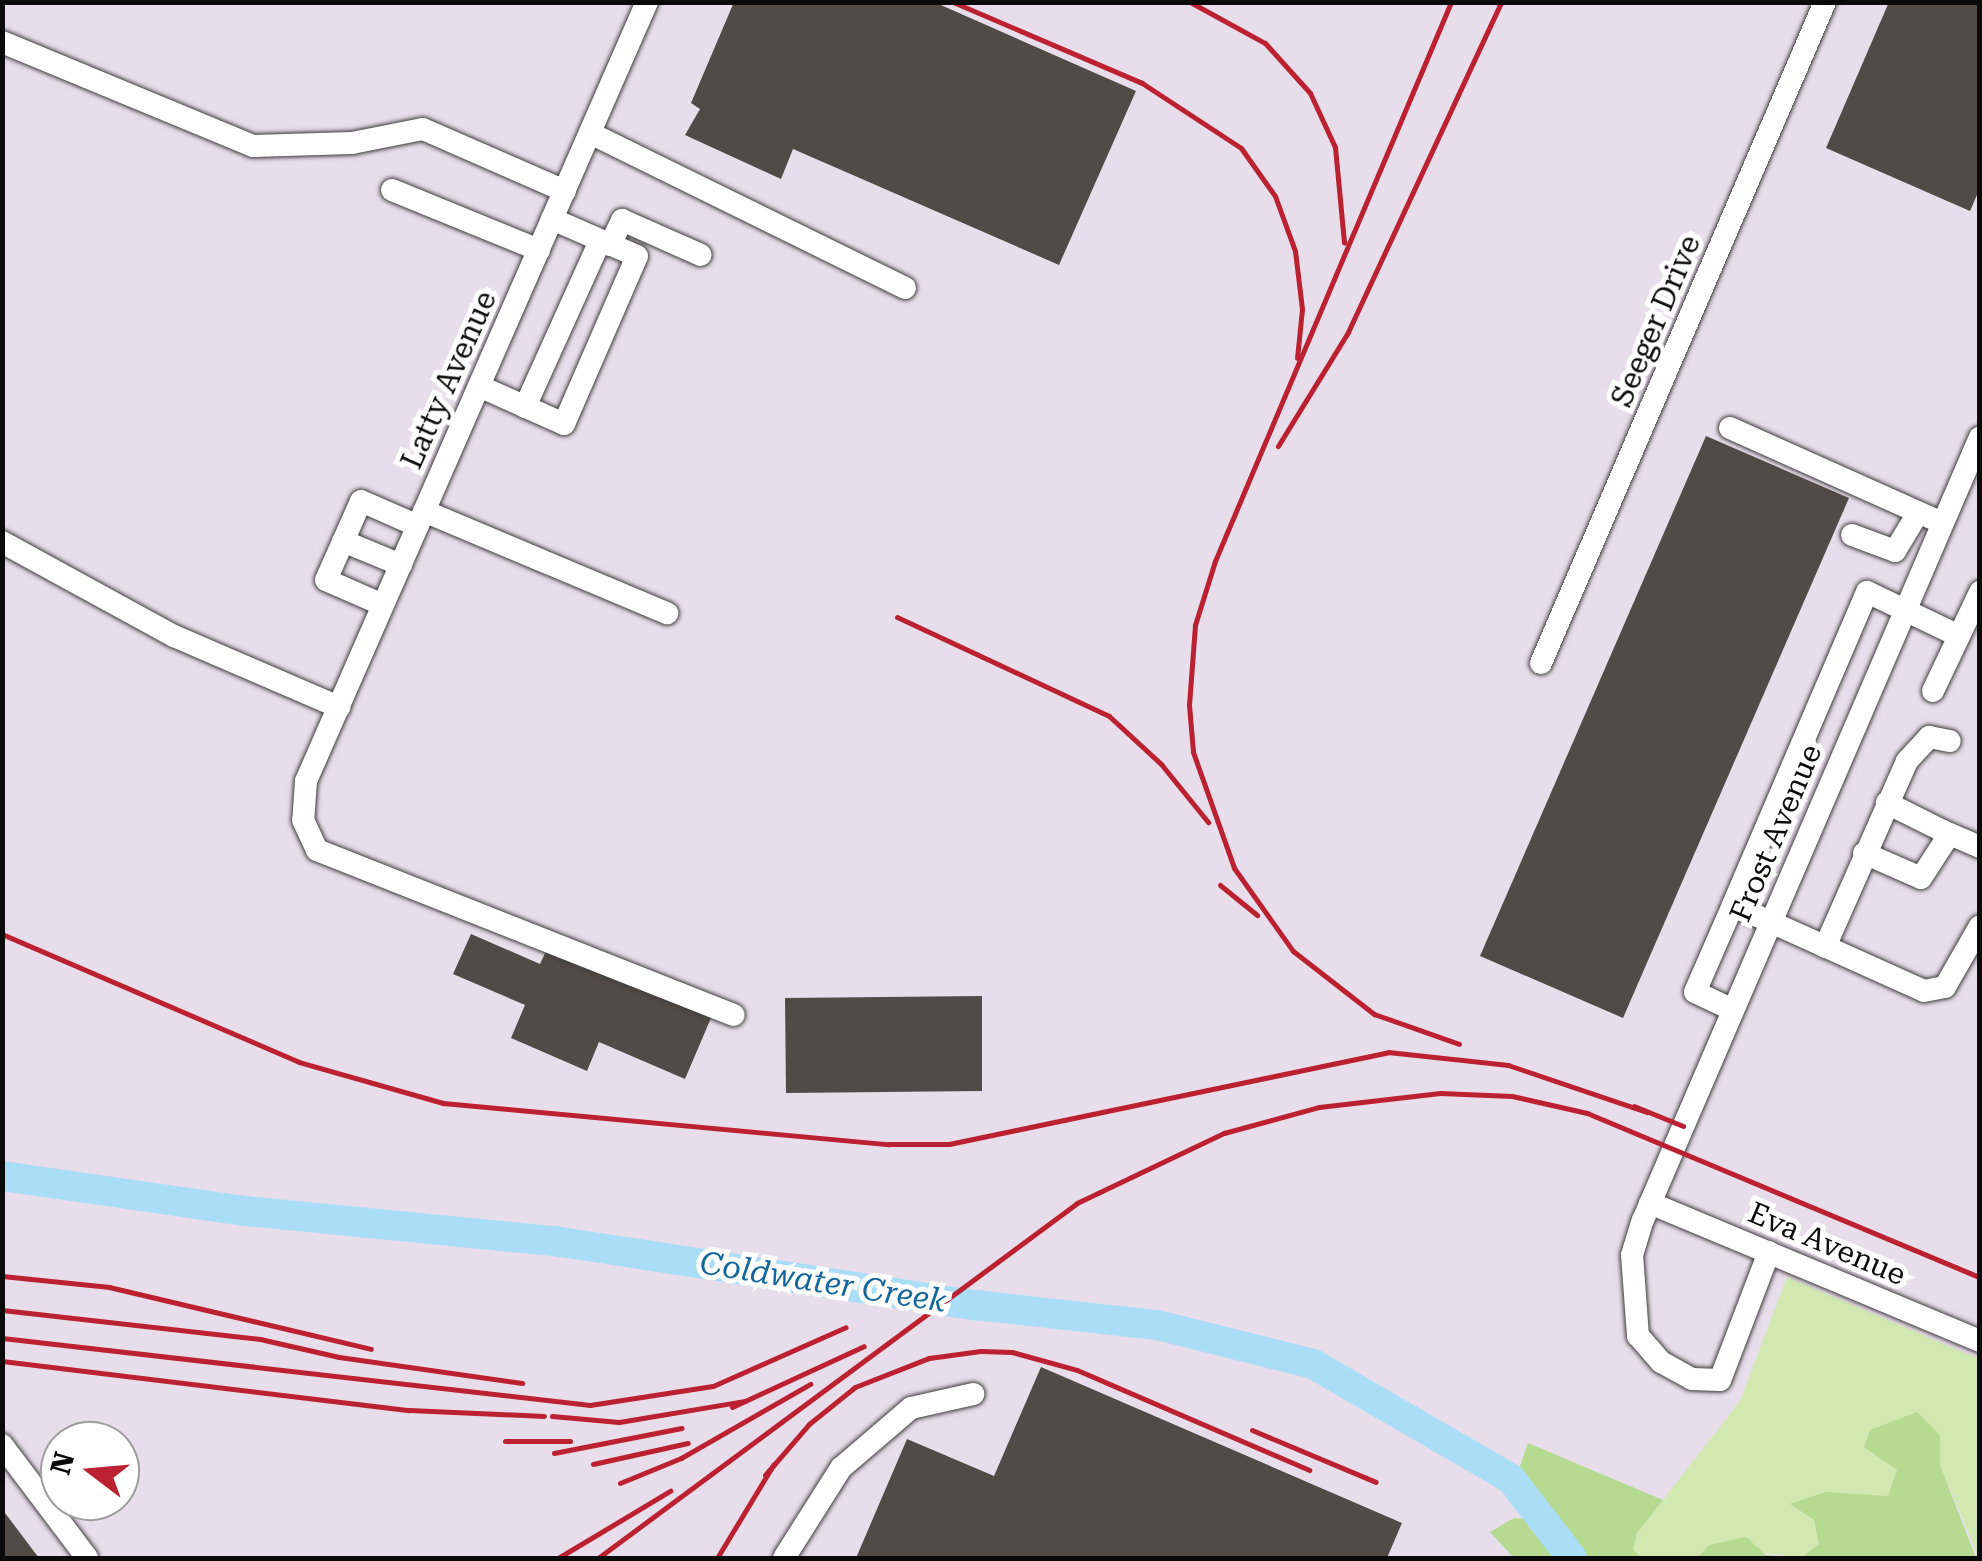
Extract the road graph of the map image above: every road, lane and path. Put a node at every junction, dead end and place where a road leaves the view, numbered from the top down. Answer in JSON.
{"nodes":[{"id":1,"x":647,"y":2,"type":"edge"},
{"id":2,"x":1825,"y":2,"type":"edge"},
{"id":3,"x":2,"y":42,"type":"edge"},
{"id":4,"x":590,"y":133,"type":"junction"},
{"id":5,"x":392,"y":190,"type":"dead end"},
{"id":6,"x":564,"y":191,"type":"junction"},
{"id":7,"x":552,"y":218,"type":"junction"},
{"id":8,"x":605,"y":243,"type":"junction"},
{"id":9,"x":539,"y":250,"type":"junction"},
{"id":10,"x":702,"y":254,"type":"dead end"},
{"id":11,"x":905,"y":288,"type":"dead end"},
{"id":12,"x":479,"y":386,"type":"junction"},
{"id":13,"x":525,"y":407,"type":"junction"},
{"id":14,"x":1730,"y":428,"type":"dead end"},
{"id":15,"x":1980,"y":437,"type":"edge"},
{"id":16,"x":1973,"y":470,"type":"edge"},
{"id":17,"x":1918,"y":513,"type":"junction"},
{"id":18,"x":421,"y":518,"type":"junction"},
{"id":19,"x":1942,"y":524,"type":"junction"},
{"id":20,"x":1852,"y":535,"type":"dead end"},
{"id":21,"x":343,"y":541,"type":"junction"},
{"id":22,"x":2,"y":542,"type":"edge"},
{"id":23,"x":401,"y":565,"type":"junction"},
{"id":24,"x":1977,"y":603,"type":"edge"},
{"id":25,"x":384,"y":605,"type":"junction"},
{"id":26,"x":1905,"y":608,"type":"junction"},
{"id":27,"x":667,"y":613,"type":"dead end"},
{"id":28,"x":1959,"y":636,"type":"junction"},
{"id":29,"x":1541,"y":663,"type":"dead end"},
{"id":30,"x":1933,"y":691,"type":"dead end"},
{"id":31,"x":338,"y":707,"type":"junction"},
{"id":32,"x":1950,"y":741,"type":"dead end"},
{"id":33,"x":1887,"y":803,"type":"junction"},
{"id":34,"x":1943,"y":831,"type":"junction"},
{"id":35,"x":1980,"y":847,"type":"edge"},
{"id":36,"x":1864,"y":853,"type":"junction"},
{"id":37,"x":1733,"y":905,"type":"junction"},
{"id":38,"x":1771,"y":922,"type":"junction"},
{"id":39,"x":1980,"y":926,"type":"edge"},
{"id":40,"x":1825,"y":947,"type":"junction"},
{"id":41,"x":1733,"y":1010,"type":"junction"},
{"id":42,"x":734,"y":1015,"type":"dead end"},
{"id":43,"x":1650,"y":1202,"type":"junction"},
{"id":44,"x":1769,"y":1252,"type":"junction"},
{"id":45,"x":1980,"y":1341,"type":"edge"},
{"id":46,"x":973,"y":1394,"type":"dead end"},
{"id":47,"x":2,"y":1445,"type":"edge"},
{"id":48,"x":87,"y":1558,"type":"edge"},
{"id":49,"x":784,"y":1558,"type":"edge"}],
"edges":[{"from":1,"to":4,"type":"street","name":"Latty Avenue"},
{"from":2,"to":29,"type":"street","name":"Seeger Drive"},
{"from":3,"to":6,"type":"street"},
{"from":4,"to":6,"type":"street","name":"Latty Avenue"},
{"from":4,"to":11,"type":"street"},
{"from":5,"to":9,"type":"street"},
{"from":6,"to":7,"type":"street","name":"Latty Avenue"},
{"from":7,"to":8,"type":"street"},
{"from":7,"to":9,"type":"street","name":"Latty Avenue"},
{"from":8,"to":10,"type":"street"},
{"from":8,"to":13,"type":"street"},
{"from":8,"to":13,"type":"street"},
{"from":9,"to":12,"type":"street","name":"Latty Avenue"},
{"from":12,"to":13,"type":"street"},
{"from":12,"to":18,"type":"street","name":"Latty Avenue"},
{"from":14,"to":17,"type":"street"},
{"from":15,"to":16,"type":"street","name":"Frost Avenue"},
{"from":16,"to":19,"type":"street","name":"Frost Avenue"},
{"from":17,"to":19,"type":"street"},
{"from":17,"to":20,"type":"street"},
{"from":18,"to":21,"type":"street"},
{"from":18,"to":23,"type":"street","name":"Latty Avenue"},
{"from":18,"to":27,"type":"street"},
{"from":19,"to":26,"type":"street","name":"Frost Avenue"},
{"from":21,"to":23,"type":"street"},
{"from":21,"to":25,"type":"street"},
{"from":22,"to":31,"type":"street"},
{"from":23,"to":25,"type":"street","name":"Latty Avenue"},
{"from":24,"to":28,"type":"street"},
{"from":25,"to":31,"type":"street","name":"Latty Avenue"},
{"from":26,"to":28,"type":"street"},
{"from":26,"to":37,"type":"street"},
{"from":26,"to":38,"type":"street","name":"Frost Avenue"},
{"from":28,"to":30,"type":"street"},
{"from":31,"to":42,"type":"street","name":"Latty Avenue"},
{"from":32,"to":33,"type":"street"},
{"from":33,"to":34,"type":"street"},
{"from":33,"to":36,"type":"street"},
{"from":34,"to":35,"type":"street"},
{"from":34,"to":36,"type":"street"},
{"from":36,"to":40,"type":"street"},
{"from":37,"to":38,"type":"street"},
{"from":37,"to":41,"type":"street"},
{"from":38,"to":40,"type":"street"},
{"from":38,"to":41,"type":"street","name":"Frost Avenue"},
{"from":39,"to":40,"type":"street"},
{"from":41,"to":43,"type":"street","name":"Frost Avenue"},
{"from":43,"to":44,"type":"street","name":"Eva Avenue"},
{"from":43,"to":44,"type":"street","name":"Frost Avenue"},
{"from":44,"to":45,"type":"street","name":"Eva Avenue"},
{"from":46,"to":49,"type":"street"},
{"from":47,"to":48,"type":"street"}]}
